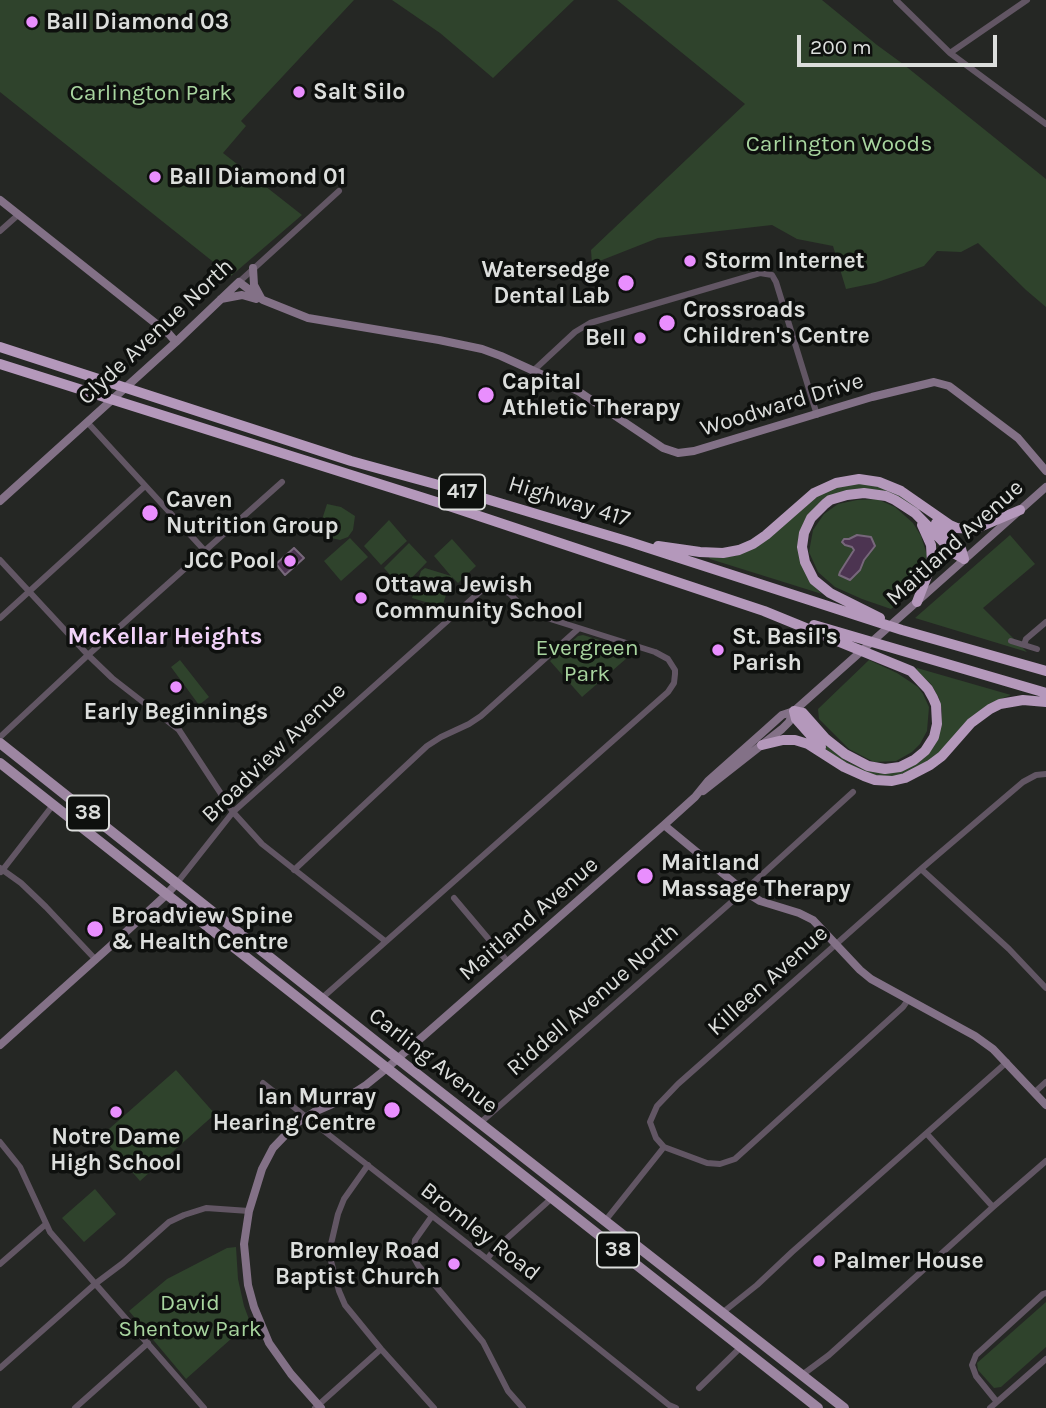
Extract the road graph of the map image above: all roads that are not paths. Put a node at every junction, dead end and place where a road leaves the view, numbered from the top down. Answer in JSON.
{"nodes":[{"id":1,"x":896,"y":0,"type":"edge"},
{"id":2,"x":1010,"y":0,"type":"edge"},
{"id":3,"x":1027,"y":0,"type":"edge"},
{"id":4,"x":1016,"y":9,"type":"junction"},
{"id":5,"x":950,"y":53,"type":"junction"},
{"id":6,"x":1045,"y":122,"type":"edge"},
{"id":7,"x":339,"y":191,"type":"dead end"},
{"id":8,"x":0,"y":200,"type":"edge"},
{"id":9,"x":18,"y":215,"type":"junction"},
{"id":10,"x":0,"y":231,"type":"edge"},
{"id":11,"x":254,"y":268,"type":"junction"},
{"id":12,"x":239,"y":282,"type":"junction"},
{"id":13,"x":220,"y":299,"type":"junction"},
{"id":14,"x":263,"y":300,"type":"junction"},
{"id":15,"x":176,"y":342,"type":"junction"},
{"id":16,"x":0,"y":348,"type":"edge"},
{"id":17,"x":0,"y":364,"type":"edge"},
{"id":18,"x":533,"y":371,"type":"junction"},
{"id":19,"x":817,"y":415,"type":"junction"},
{"id":20,"x":87,"y":422,"type":"junction"},
{"id":21,"x":1046,"y":471,"type":"edge"},
{"id":22,"x":282,"y":482,"type":"dead end"},
{"id":23,"x":145,"y":486,"type":"junction"},
{"id":24,"x":1046,"y":487,"type":"edge"},
{"id":25,"x":914,"y":499,"type":"junction"},
{"id":26,"x":0,"y":501,"type":"edge"},
{"id":27,"x":1020,"y":510,"type":"junction"},
{"id":28,"x":915,"y":513,"type":"junction"},
{"id":29,"x":630,"y":542,"type":"junction"},
{"id":30,"x":205,"y":551,"type":"junction"},
{"id":31,"x":964,"y":559,"type":"junction"},
{"id":32,"x":0,"y":561,"type":"edge"},
{"id":33,"x":28,"y":591,"type":"junction"},
{"id":34,"x":917,"y":602,"type":"junction"},
{"id":35,"x":764,"y":611,"type":"junction"},
{"id":36,"x":0,"y":618,"type":"edge"},
{"id":37,"x":1046,"y":622,"type":"edge"},
{"id":38,"x":578,"y":629,"type":"junction"},
{"id":39,"x":902,"y":630,"type":"junction"},
{"id":40,"x":1011,"y":641,"type":"dead end"},
{"id":41,"x":1024,"y":645,"type":"junction"},
{"id":42,"x":1037,"y":649,"type":"dead end"},
{"id":43,"x":88,"y":655,"type":"junction"},
{"id":44,"x":1046,"y":671,"type":"edge"},
{"id":45,"x":1046,"y":693,"type":"edge"},
{"id":46,"x":1046,"y":702,"type":"edge"},
{"id":47,"x":794,"y":711,"type":"junction"},
{"id":48,"x":0,"y":737,"type":"edge"},
{"id":49,"x":0,"y":743,"type":"edge"},
{"id":50,"x":762,"y":745,"type":"junction"},
{"id":51,"x":0,"y":763,"type":"edge"},
{"id":52,"x":844,"y":767,"type":"junction"},
{"id":53,"x":1046,"y":774,"type":"edge"},
{"id":54,"x":853,"y":792,"type":"dead end"},
{"id":55,"x":695,"y":797,"type":"junction"},
{"id":56,"x":53,"y":804,"type":"junction"},
{"id":57,"x":233,"y":812,"type":"junction"},
{"id":58,"x":664,"y":825,"type":"junction"},
{"id":59,"x":921,"y":869,"type":"junction"},
{"id":60,"x":1,"y":870,"type":"edge"},
{"id":61,"x":294,"y":870,"type":"junction"},
{"id":62,"x":177,"y":883,"type":"junction"},
{"id":63,"x":744,"y":891,"type":"junction"},
{"id":64,"x":166,"y":895,"type":"junction"},
{"id":65,"x":454,"y":898,"type":"dead end"},
{"id":66,"x":385,"y":941,"type":"junction"},
{"id":67,"x":836,"y":944,"type":"junction"},
{"id":68,"x":96,"y":960,"type":"junction"},
{"id":69,"x":508,"y":962,"type":"junction"},
{"id":70,"x":1046,"y":988,"type":"edge"},
{"id":71,"x":322,"y":998,"type":"junction"},
{"id":72,"x":908,"y":1000,"type":"junction"},
{"id":73,"x":0,"y":1045,"type":"edge"},
{"id":74,"x":398,"y":1059,"type":"junction"},
{"id":75,"x":1007,"y":1062,"type":"junction"},
{"id":76,"x":387,"y":1068,"type":"junction"},
{"id":77,"x":1046,"y":1082,"type":"edge"},
{"id":78,"x":263,"y":1083,"type":"dead end"},
{"id":79,"x":1035,"y":1092,"type":"junction"},
{"id":80,"x":1046,"y":1105,"type":"edge"},
{"id":81,"x":307,"y":1116,"type":"junction"},
{"id":82,"x":480,"y":1123,"type":"junction"},
{"id":83,"x":927,"y":1134,"type":"junction"},
{"id":84,"x":664,"y":1147,"type":"junction"},
{"id":85,"x":2,"y":1148,"type":"edge"},
{"id":86,"x":1046,"y":1161,"type":"edge"},
{"id":87,"x":368,"y":1165,"type":"junction"},
{"id":88,"x":552,"y":1198,"type":"junction"},
{"id":89,"x":993,"y":1207,"type":"junction"},
{"id":90,"x":249,"y":1211,"type":"junction"},
{"id":91,"x":432,"y":1216,"type":"junction"},
{"id":92,"x":606,"y":1221,"type":"junction"},
{"id":93,"x":46,"y":1224,"type":"junction"},
{"id":94,"x":487,"y":1259,"type":"junction"},
{"id":95,"x":0,"y":1265,"type":"edge"},
{"id":96,"x":95,"y":1284,"type":"junction"},
{"id":97,"x":1046,"y":1293,"type":"edge"},
{"id":98,"x":722,"y":1313,"type":"junction"},
{"id":99,"x":148,"y":1343,"type":"junction"},
{"id":100,"x":741,"y":1348,"type":"junction"},
{"id":101,"x":381,"y":1349,"type":"junction"},
{"id":102,"x":1046,"y":1359,"type":"edge"},
{"id":103,"x":0,"y":1368,"type":"edge"},
{"id":104,"x":802,"y":1376,"type":"junction"},
{"id":105,"x":699,"y":1388,"type":"dead end"},
{"id":106,"x":997,"y":1402,"type":"junction"},
{"id":107,"x":201,"y":1407,"type":"edge"},
{"id":108,"x":318,"y":1407,"type":"edge"},
{"id":109,"x":75,"y":1408,"type":"edge"},
{"id":110,"x":434,"y":1408,"type":"edge"},
{"id":111,"x":523,"y":1408,"type":"edge"},
{"id":112,"x":676,"y":1408,"type":"edge"},
{"id":113,"x":818,"y":1408,"type":"edge"},
{"id":114,"x":844,"y":1408,"type":"edge"},
{"id":115,"x":990,"y":1408,"type":"edge"}],
"edges":[{"from":1,"to":5,"type":"street"},
{"from":2,"to":4,"type":"street"},
{"from":3,"to":4,"type":"street"},
{"from":4,"to":5,"type":"street"},
{"from":5,"to":6,"type":"street"},
{"from":7,"to":11,"type":"street","name":"Clyde Avenue North"},
{"from":8,"to":9,"type":"street"},
{"from":9,"to":10,"type":"street"},
{"from":9,"to":15,"type":"street"},
{"from":11,"to":12,"type":"street","name":"Clyde Avenue North"},
{"from":11,"to":14,"type":"street"},
{"from":12,"to":13,"type":"street","name":"Clyde Avenue North"},
{"from":12,"to":14,"type":"street","name":"Woodward Drive"},
{"from":13,"to":14,"type":"street"},
{"from":13,"to":15,"type":"street","name":"Clyde Avenue North"},
{"from":14,"to":18,"type":"street","name":"Woodward Drive"},
{"from":15,"to":20,"type":"street","name":"Clyde Avenue North"},
{"from":16,"to":29,"type":"highway","name":"Highway 417","number":"417"},
{"from":17,"to":35,"type":"highway","number":"417"},
{"from":18,"to":19,"type":"street","name":"Woodward Drive"},
{"from":18,"to":19,"type":"street"},
{"from":19,"to":21,"type":"street","name":"Woodward Drive"},
{"from":20,"to":23,"type":"street"},
{"from":20,"to":26,"type":"street","name":"Clyde Avenue North"},
{"from":22,"to":30,"type":"street"},
{"from":23,"to":30,"type":"street"},
{"from":23,"to":33,"type":"street"},
{"from":24,"to":27,"type":"street","name":"Maitland Avenue"},
{"from":25,"to":27,"type":"highway"},
{"from":25,"to":29,"type":"highway"},
{"from":25,"to":31,"type":"highway"},
{"from":27,"to":31,"type":"street","name":"Maitland Avenue"},
{"from":28,"to":31,"type":"highway"},
{"from":28,"to":34,"type":"highway"},
{"from":28,"to":39,"type":"highway"},
{"from":29,"to":39,"type":"highway","name":"Highway 417","number":"417"},
{"from":30,"to":43,"type":"street"},
{"from":31,"to":34,"type":"street","name":"Maitland Avenue"},
{"from":32,"to":33,"type":"street"},
{"from":33,"to":36,"type":"street"},
{"from":33,"to":43,"type":"street"},
{"from":34,"to":47,"type":"street","name":"Maitland Avenue"},
{"from":35,"to":45,"type":"highway","number":"417"},
{"from":35,"to":47,"type":"highway"},
{"from":37,"to":41,"type":"street"},
{"from":38,"to":57,"type":"street","name":"Broadview Avenue"},
{"from":38,"to":61,"type":"street"},
{"from":38,"to":66,"type":"street"},
{"from":39,"to":44,"type":"highway","name":"Highway 417","number":"417"},
{"from":40,"to":41,"type":"street"},
{"from":41,"to":42,"type":"street"},
{"from":43,"to":48,"type":"street"},
{"from":43,"to":57,"type":"street"},
{"from":46,"to":52,"type":"highway"},
{"from":47,"to":50,"type":"street","name":"Maitland Avenue"},
{"from":47,"to":52,"type":"highway"},
{"from":47,"to":55,"type":"street","name":"Maitland Avenue"},
{"from":49,"to":62,"type":"main road","name":"Carling Avenue","number":"38"},
{"from":50,"to":52,"type":"highway"},
{"from":50,"to":55,"type":"street","name":"Maitland Avenue"},
{"from":51,"to":56,"type":"main road","name":"Carling Avenue","number":"38"},
{"from":53,"to":59,"type":"street","name":"Killeen Avenue"},
{"from":54,"to":63,"type":"street","name":"Riddell Avenue North"},
{"from":55,"to":58,"type":"street","name":"Maitland Avenue"},
{"from":56,"to":60,"type":"street"},
{"from":56,"to":64,"type":"main road","name":"Carling Avenue","number":"38"},
{"from":57,"to":61,"type":"street"},
{"from":57,"to":62,"type":"street","name":"Broadview Avenue"},
{"from":58,"to":63,"type":"street"},
{"from":58,"to":69,"type":"street","name":"Maitland Avenue"},
{"from":59,"to":67,"type":"street","name":"Killeen Avenue"},
{"from":59,"to":70,"type":"street"},
{"from":60,"to":68,"type":"street"},
{"from":61,"to":66,"type":"street"},
{"from":62,"to":64,"type":"street","name":"Broadview Avenue"},
{"from":62,"to":71,"type":"main road","name":"Carling Avenue","number":"38"},
{"from":63,"to":67,"type":"street"},
{"from":63,"to":82,"type":"street","name":"Riddell Avenue North"},
{"from":64,"to":68,"type":"street","name":"Broadview Avenue"},
{"from":64,"to":76,"type":"main road","name":"Carling Avenue","number":"38"},
{"from":65,"to":69,"type":"street"},
{"from":66,"to":71,"type":"street"},
{"from":67,"to":72,"type":"street"},
{"from":67,"to":84,"type":"street","name":"Killeen Avenue"},
{"from":68,"to":73,"type":"street","name":"Broadview Avenue"},
{"from":69,"to":74,"type":"street","name":"Maitland Avenue"},
{"from":71,"to":74,"type":"main road","name":"Carling Avenue","number":"38"},
{"from":72,"to":75,"type":"street"},
{"from":72,"to":84,"type":"street"},
{"from":74,"to":76,"type":"street","name":"Maitland Avenue"},
{"from":74,"to":82,"type":"main road","name":"Carling Avenue","number":"38"},
{"from":75,"to":79,"type":"street"},
{"from":75,"to":83,"type":"street"},
{"from":76,"to":81,"type":"street","name":"Maitland Avenue"},
{"from":76,"to":88,"type":"main road","name":"Carling Avenue","number":"38"},
{"from":77,"to":79,"type":"street"},
{"from":78,"to":81,"type":"street","name":"Bromley Road"},
{"from":79,"to":80,"type":"street"},
{"from":81,"to":87,"type":"street","name":"Bromley Road"},
{"from":81,"to":90,"type":"street","name":"Maitland Avenue"},
{"from":82,"to":92,"type":"main road","name":"Carling Avenue","number":"38"},
{"from":83,"to":89,"type":"street"},
{"from":83,"to":98,"type":"street"},
{"from":84,"to":92,"type":"street"},
{"from":85,"to":93,"type":"street"},
{"from":86,"to":89,"type":"street"},
{"from":87,"to":91,"type":"street","name":"Bromley Road"},
{"from":87,"to":101,"type":"street"},
{"from":88,"to":94,"type":"street"},
{"from":88,"to":100,"type":"main road","name":"Carling Avenue","number":"38"},
{"from":89,"to":104,"type":"street"},
{"from":90,"to":96,"type":"street"},
{"from":90,"to":108,"type":"street","name":"Maitland Avenue"},
{"from":91,"to":94,"type":"street","name":"Bromley Road"},
{"from":91,"to":111,"type":"street"},
{"from":92,"to":98,"type":"main road","name":"Carling Avenue","number":"38"},
{"from":93,"to":95,"type":"street"},
{"from":93,"to":96,"type":"street"},
{"from":94,"to":112,"type":"street","name":"Bromley Road"},
{"from":96,"to":99,"type":"street"},
{"from":96,"to":103,"type":"street"},
{"from":97,"to":106,"type":"street"},
{"from":98,"to":104,"type":"main road","name":"Carling Avenue","number":"38"},
{"from":99,"to":107,"type":"street"},
{"from":99,"to":109,"type":"street"},
{"from":100,"to":105,"type":"street"},
{"from":100,"to":113,"type":"main road","name":"Carling Avenue","number":"38"},
{"from":101,"to":108,"type":"street"},
{"from":101,"to":110,"type":"street"},
{"from":102,"to":106,"type":"street"},
{"from":104,"to":114,"type":"main road","name":"Carling Avenue","number":"38"},
{"from":106,"to":115,"type":"street"}]}
